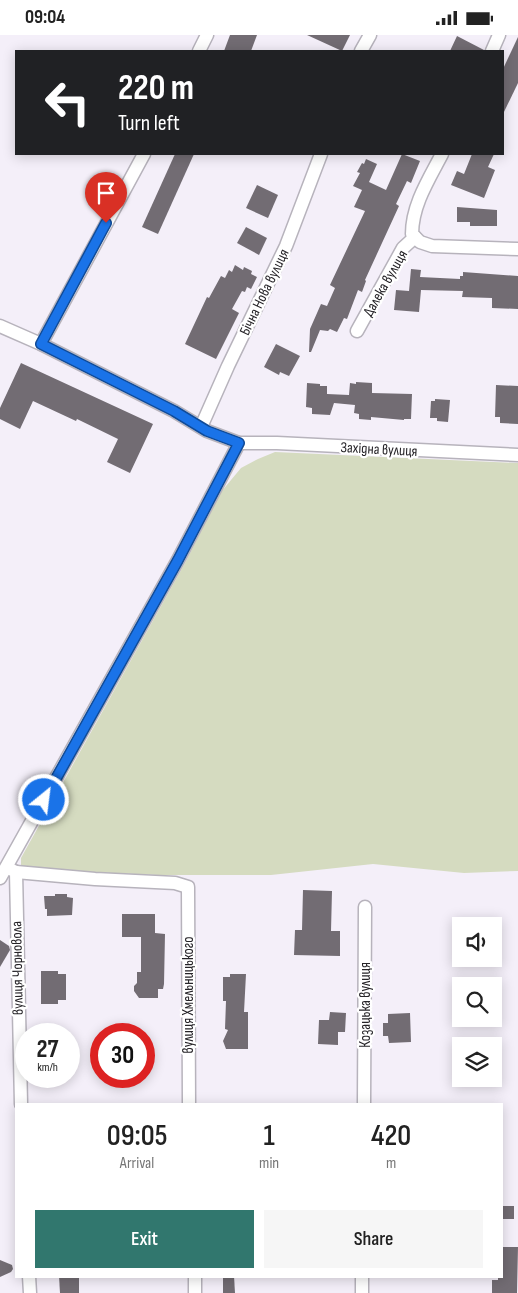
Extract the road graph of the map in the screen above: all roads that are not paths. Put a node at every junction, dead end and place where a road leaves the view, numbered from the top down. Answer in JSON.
{"nodes":[{"id":1,"x":207,"y":35,"type":"edge"},
{"id":2,"x":370,"y":35,"type":"edge"},
{"id":3,"x":499,"y":35,"type":"edge"},
{"id":4,"x":200,"y":50,"type":"edge"},
{"id":5,"x":362,"y":50,"type":"edge"},
{"id":6,"x":492,"y":50,"type":"edge"},
{"id":7,"x":143,"y":155,"type":"edge"},
{"id":8,"x":321,"y":155,"type":"edge"},
{"id":9,"x":441,"y":155,"type":"edge"},
{"id":10,"x":415,"y":237,"type":"junction"},
{"id":11,"x":518,"y":249,"type":"edge"},
{"id":12,"x":0,"y":326,"type":"edge"},
{"id":13,"x":357,"y":331,"type":"dead end"},
{"id":14,"x":41,"y":344,"type":"junction"},
{"id":15,"x":201,"y":427,"type":"junction"},
{"id":16,"x":239,"y":443,"type":"junction"},
{"id":17,"x":518,"y":455,"type":"edge"},
{"id":18,"x":7,"y":873,"type":"edge"},
{"id":19,"x":365,"y":907,"type":"dead end"},
{"id":20,"x":21,"y":1103,"type":"edge"},
{"id":21,"x":189,"y":1103,"type":"edge"},
{"id":22,"x":364,"y":1103,"type":"edge"},
{"id":23,"x":29,"y":1278,"type":"edge"},
{"id":24,"x":195,"y":1278,"type":"edge"},
{"id":25,"x":362,"y":1278,"type":"edge"},
{"id":26,"x":30,"y":1293,"type":"edge"},
{"id":27,"x":195,"y":1293,"type":"edge"},
{"id":28,"x":362,"y":1293,"type":"edge"}],
"edges":[{"from":1,"to":4,"type":"street"},
{"from":2,"to":5,"type":"street"},
{"from":3,"to":6,"type":"street"},
{"from":7,"to":14,"type":"street"},
{"from":8,"to":15,"type":"street","name":"Бічна Нова вулиця"},
{"from":9,"to":10,"type":"street","name":"Далека вулиця"},
{"from":10,"to":11,"type":"street","name":"Далека вулиця"},
{"from":10,"to":13,"type":"street","name":"Далека вулиця"},
{"from":12,"to":14,"type":"street"},
{"from":14,"to":15,"type":"street"},
{"from":15,"to":16,"type":"street"},
{"from":16,"to":17,"type":"street","name":"Західна вулиця"},
{"from":16,"to":18,"type":"street"},
{"from":18,"to":20,"type":"street","name":"вулиця Чорновола"},
{"from":18,"to":21,"type":"street","name":"вулиця Хмельницького"},
{"from":19,"to":22,"type":"street","name":"Козацька вулиця"},
{"from":23,"to":26,"type":"street"},
{"from":24,"to":27,"type":"street"},
{"from":25,"to":28,"type":"street"}]}
